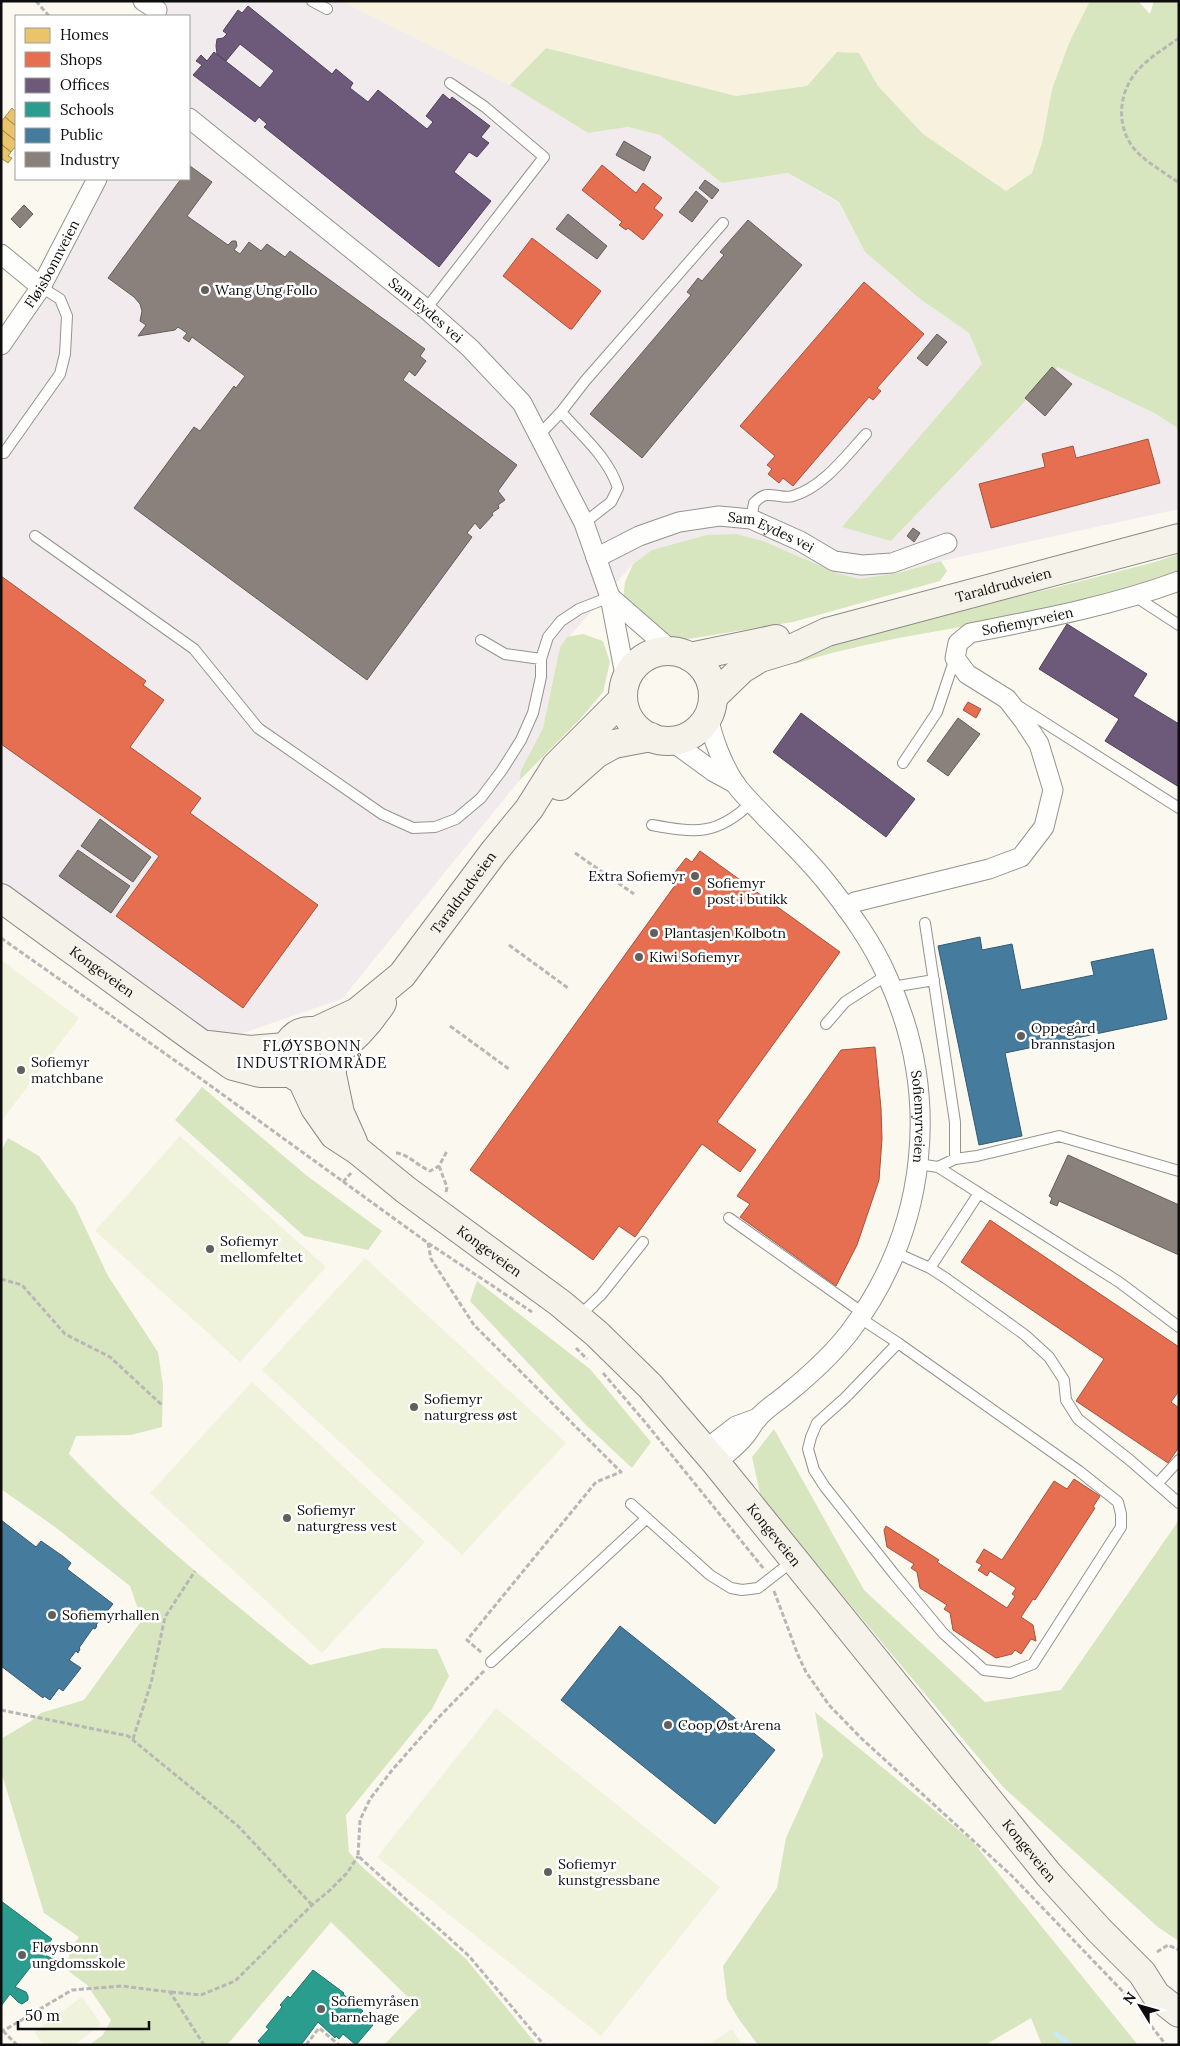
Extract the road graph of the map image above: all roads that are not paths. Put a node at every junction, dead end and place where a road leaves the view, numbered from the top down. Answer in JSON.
{"nodes":[{"id":1,"x":312,"y":1,"type":"edge"},
{"id":2,"x":327,"y":9,"type":"dead end"},
{"id":3,"x":450,"y":83,"type":"dead end"},
{"id":4,"x":190,"y":119,"type":"edge"},
{"id":5,"x":96,"y":180,"type":"edge"},
{"id":6,"x":723,"y":223,"type":"dead end"},
{"id":7,"x":1,"y":254,"type":"edge"},
{"id":8,"x":41,"y":287,"type":"junction"},
{"id":9,"x":426,"y":309,"type":"junction"},
{"id":10,"x":1,"y":344,"type":"edge"},
{"id":11,"x":561,"y":412,"type":"junction"},
{"id":12,"x":866,"y":434,"type":"dead end"},
{"id":13,"x":540,"y":435,"type":"junction"},
{"id":14,"x":4,"y":453,"type":"dead end"},
{"id":15,"x":751,"y":519,"type":"junction"},
{"id":16,"x":584,"y":523,"type":"junction"},
{"id":17,"x":35,"y":536,"type":"dead end"},
{"id":18,"x":1179,"y":538,"type":"edge"},
{"id":19,"x":947,"y":543,"type":"dead end"},
{"id":20,"x":596,"y":558,"type":"junction"},
{"id":21,"x":1179,"y":581,"type":"edge"},
{"id":22,"x":610,"y":597,"type":"junction"},
{"id":23,"x":1136,"y":597,"type":"junction"},
{"id":24,"x":1179,"y":625,"type":"edge"},
{"id":25,"x":827,"y":632,"type":"junction"},
{"id":26,"x":481,"y":640,"type":"dead end"},
{"id":27,"x":681,"y":654,"type":"junction"},
{"id":28,"x":956,"y":658,"type":"junction"},
{"id":29,"x":541,"y":659,"type":"junction"},
{"id":30,"x":625,"y":690,"type":"junction"},
{"id":31,"x":1007,"y":699,"type":"junction"},
{"id":32,"x":710,"y":706,"type":"junction"},
{"id":33,"x":660,"y":739,"type":"junction"},
{"id":34,"x":903,"y":763,"type":"dead end"},
{"id":35,"x":736,"y":784,"type":"junction"},
{"id":36,"x":752,"y":802,"type":"junction"},
{"id":37,"x":529,"y":808,"type":"junction"},
{"id":38,"x":1179,"y":808,"type":"edge"},
{"id":39,"x":652,"y":824,"type":"dead end"},
{"id":40,"x":1,"y":898,"type":"edge"},
{"id":41,"x":846,"y":908,"type":"junction"},
{"id":42,"x":925,"y":923,"type":"dead end"},
{"id":43,"x":399,"y":977,"type":"junction"},
{"id":44,"x":934,"y":980,"type":"junction"},
{"id":45,"x":890,"y":981,"type":"junction"},
{"id":46,"x":826,"y":1024,"type":"dead end"},
{"id":47,"x":316,"y":1031,"type":"junction"},
{"id":48,"x":333,"y":1061,"type":"junction"},
{"id":49,"x":293,"y":1067,"type":"junction"},
{"id":50,"x":357,"y":1150,"type":"junction"},
{"id":51,"x":954,"y":1159,"type":"junction"},
{"id":52,"x":918,"y":1164,"type":"junction"},
{"id":53,"x":938,"y":1167,"type":"junction"},
{"id":54,"x":1179,"y":1171,"type":"edge"},
{"id":55,"x":979,"y":1193,"type":"junction"},
{"id":56,"x":729,"y":1218,"type":"dead end"},
{"id":57,"x":643,"y":1242,"type":"dead end"},
{"id":58,"x":894,"y":1252,"type":"junction"},
{"id":59,"x":930,"y":1268,"type":"junction"},
{"id":60,"x":861,"y":1315,"type":"junction"},
{"id":61,"x":1179,"y":1327,"type":"edge"},
{"id":62,"x":574,"y":1330,"type":"junction"},
{"id":63,"x":898,"y":1343,"type":"junction"},
{"id":64,"x":710,"y":1457,"type":"junction"},
{"id":65,"x":1179,"y":1460,"type":"edge"},
{"id":66,"x":1158,"y":1483,"type":"junction"},
{"id":67,"x":1179,"y":1503,"type":"edge"},
{"id":68,"x":631,"y":1504,"type":"dead end"},
{"id":69,"x":647,"y":1518,"type":"junction"},
{"id":70,"x":794,"y":1560,"type":"junction"},
{"id":71,"x":491,"y":1662,"type":"road end"},
{"id":72,"x":1150,"y":1962,"type":"junction"},
{"id":73,"x":1179,"y":1996,"type":"edge"},
{"id":74,"x":1179,"y":2013,"type":"edge"}],
"edges":[{"from":1,"to":2,"type":"lane"},
{"from":3,"to":9,"type":"lane"},
{"from":4,"to":9,"type":"street","name":"Sam Eydes vei"},
{"from":5,"to":8,"type":"street","name":"Fløisbonnveien"},
{"from":6,"to":11,"type":"lane"},
{"from":7,"to":8,"type":"street"},
{"from":8,"to":10,"type":"street","name":"Fløisbonnveien"},
{"from":8,"to":14,"type":"lane"},
{"from":9,"to":13,"type":"street","name":"Sam Eydes vei"},
{"from":11,"to":13,"type":"lane"},
{"from":11,"to":16,"type":"lane"},
{"from":12,"to":15,"type":"lane"},
{"from":13,"to":16,"type":"street","name":"Sam Eydes vei"},
{"from":15,"to":19,"type":"street","name":"Sam Eydes vei"},
{"from":15,"to":20,"type":"street","name":"Sam Eydes vei"},
{"from":16,"to":20,"type":"street","name":"Sam Eydes vei"},
{"from":17,"to":29,"type":"lane"},
{"from":18,"to":25,"type":"main road","name":"Taraldrudveien"},
{"from":20,"to":22,"type":"street","name":"Sam Eydes vei"},
{"from":21,"to":23,"type":"street","name":"Sofiemyrveien"},
{"from":22,"to":27,"type":"street","name":"Sam Eydes vei"},
{"from":22,"to":29,"type":"lane"},
{"from":22,"to":30,"type":"street","name":"Sam Eydes vei"},
{"from":23,"to":24,"type":"lane"},
{"from":23,"to":28,"type":"street","name":"Sofiemyrveien"},
{"from":25,"to":27,"type":"main road","name":"Taraldrudveien"},
{"from":25,"to":32,"type":"main road","name":"Taraldrudveien"},
{"from":26,"to":29,"type":"lane"},
{"from":27,"to":30,"type":"main road"},
{"from":27,"to":32,"type":"main road"},
{"from":28,"to":31,"type":"street"},
{"from":28,"to":34,"type":"lane"},
{"from":30,"to":33,"type":"main road"},
{"from":30,"to":37,"type":"main road","name":"Taraldrudveien"},
{"from":31,"to":38,"type":"lane"},
{"from":31,"to":41,"type":"street"},
{"from":32,"to":33,"type":"main road"},
{"from":32,"to":35,"type":"street","name":"Sofiemyrveien"},
{"from":33,"to":35,"type":"street","name":"Sofiemyrveien"},
{"from":33,"to":37,"type":"main road","name":"Taraldrudveien"},
{"from":35,"to":36,"type":"street","name":"Sofiemyrveien"},
{"from":36,"to":39,"type":"lane"},
{"from":36,"to":41,"type":"street","name":"Sofiemyrveien"},
{"from":37,"to":43,"type":"main road","name":"Taraldrudveien"},
{"from":40,"to":49,"type":"main road","name":"Kongeveien"},
{"from":41,"to":45,"type":"street","name":"Sofiemyrveien"},
{"from":42,"to":44,"type":"lane"},
{"from":43,"to":47,"type":"main road","name":"Taraldrudveien"},
{"from":43,"to":48,"type":"main road","name":"Taraldrudveien"},
{"from":44,"to":45,"type":"lane"},
{"from":44,"to":51,"type":"lane"},
{"from":45,"to":46,"type":"lane"},
{"from":45,"to":52,"type":"street","name":"Sofiemyrveien"},
{"from":47,"to":48,"type":"main road"},
{"from":47,"to":49,"type":"main road"},
{"from":48,"to":49,"type":"main road"},
{"from":48,"to":50,"type":"main road","name":"Kongeveien"},
{"from":49,"to":50,"type":"main road","name":"Kongeveien"},
{"from":50,"to":62,"type":"main road","name":"Kongeveien"},
{"from":51,"to":53,"type":"lane"},
{"from":51,"to":54,"type":"lane"},
{"from":52,"to":53,"type":"lane"},
{"from":52,"to":58,"type":"street","name":"Sofiemyrveien"},
{"from":53,"to":55,"type":"lane"},
{"from":55,"to":59,"type":"lane"},
{"from":55,"to":61,"type":"lane"},
{"from":56,"to":60,"type":"lane"},
{"from":57,"to":62,"type":"lane"},
{"from":58,"to":59,"type":"lane"},
{"from":58,"to":60,"type":"street","name":"Sofiemyrveien"},
{"from":59,"to":66,"type":"lane"},
{"from":60,"to":63,"type":"lane"},
{"from":60,"to":64,"type":"street","name":"Sofiemyrveien"},
{"from":62,"to":64,"type":"main road","name":"Kongeveien"},
{"from":63,"to":63,"type":"lane"},
{"from":64,"to":70,"type":"main road","name":"Kongeveien"},
{"from":65,"to":66,"type":"lane"},
{"from":66,"to":67,"type":"lane"},
{"from":68,"to":69,"type":"lane"},
{"from":69,"to":70,"type":"lane"},
{"from":69,"to":71,"type":"lane"},
{"from":70,"to":72,"type":"main road","name":"Kongeveien"},
{"from":72,"to":73,"type":"main road","name":"Kongeveien"},
{"from":72,"to":74,"type":"main road","name":"Kongeveien"}]}
